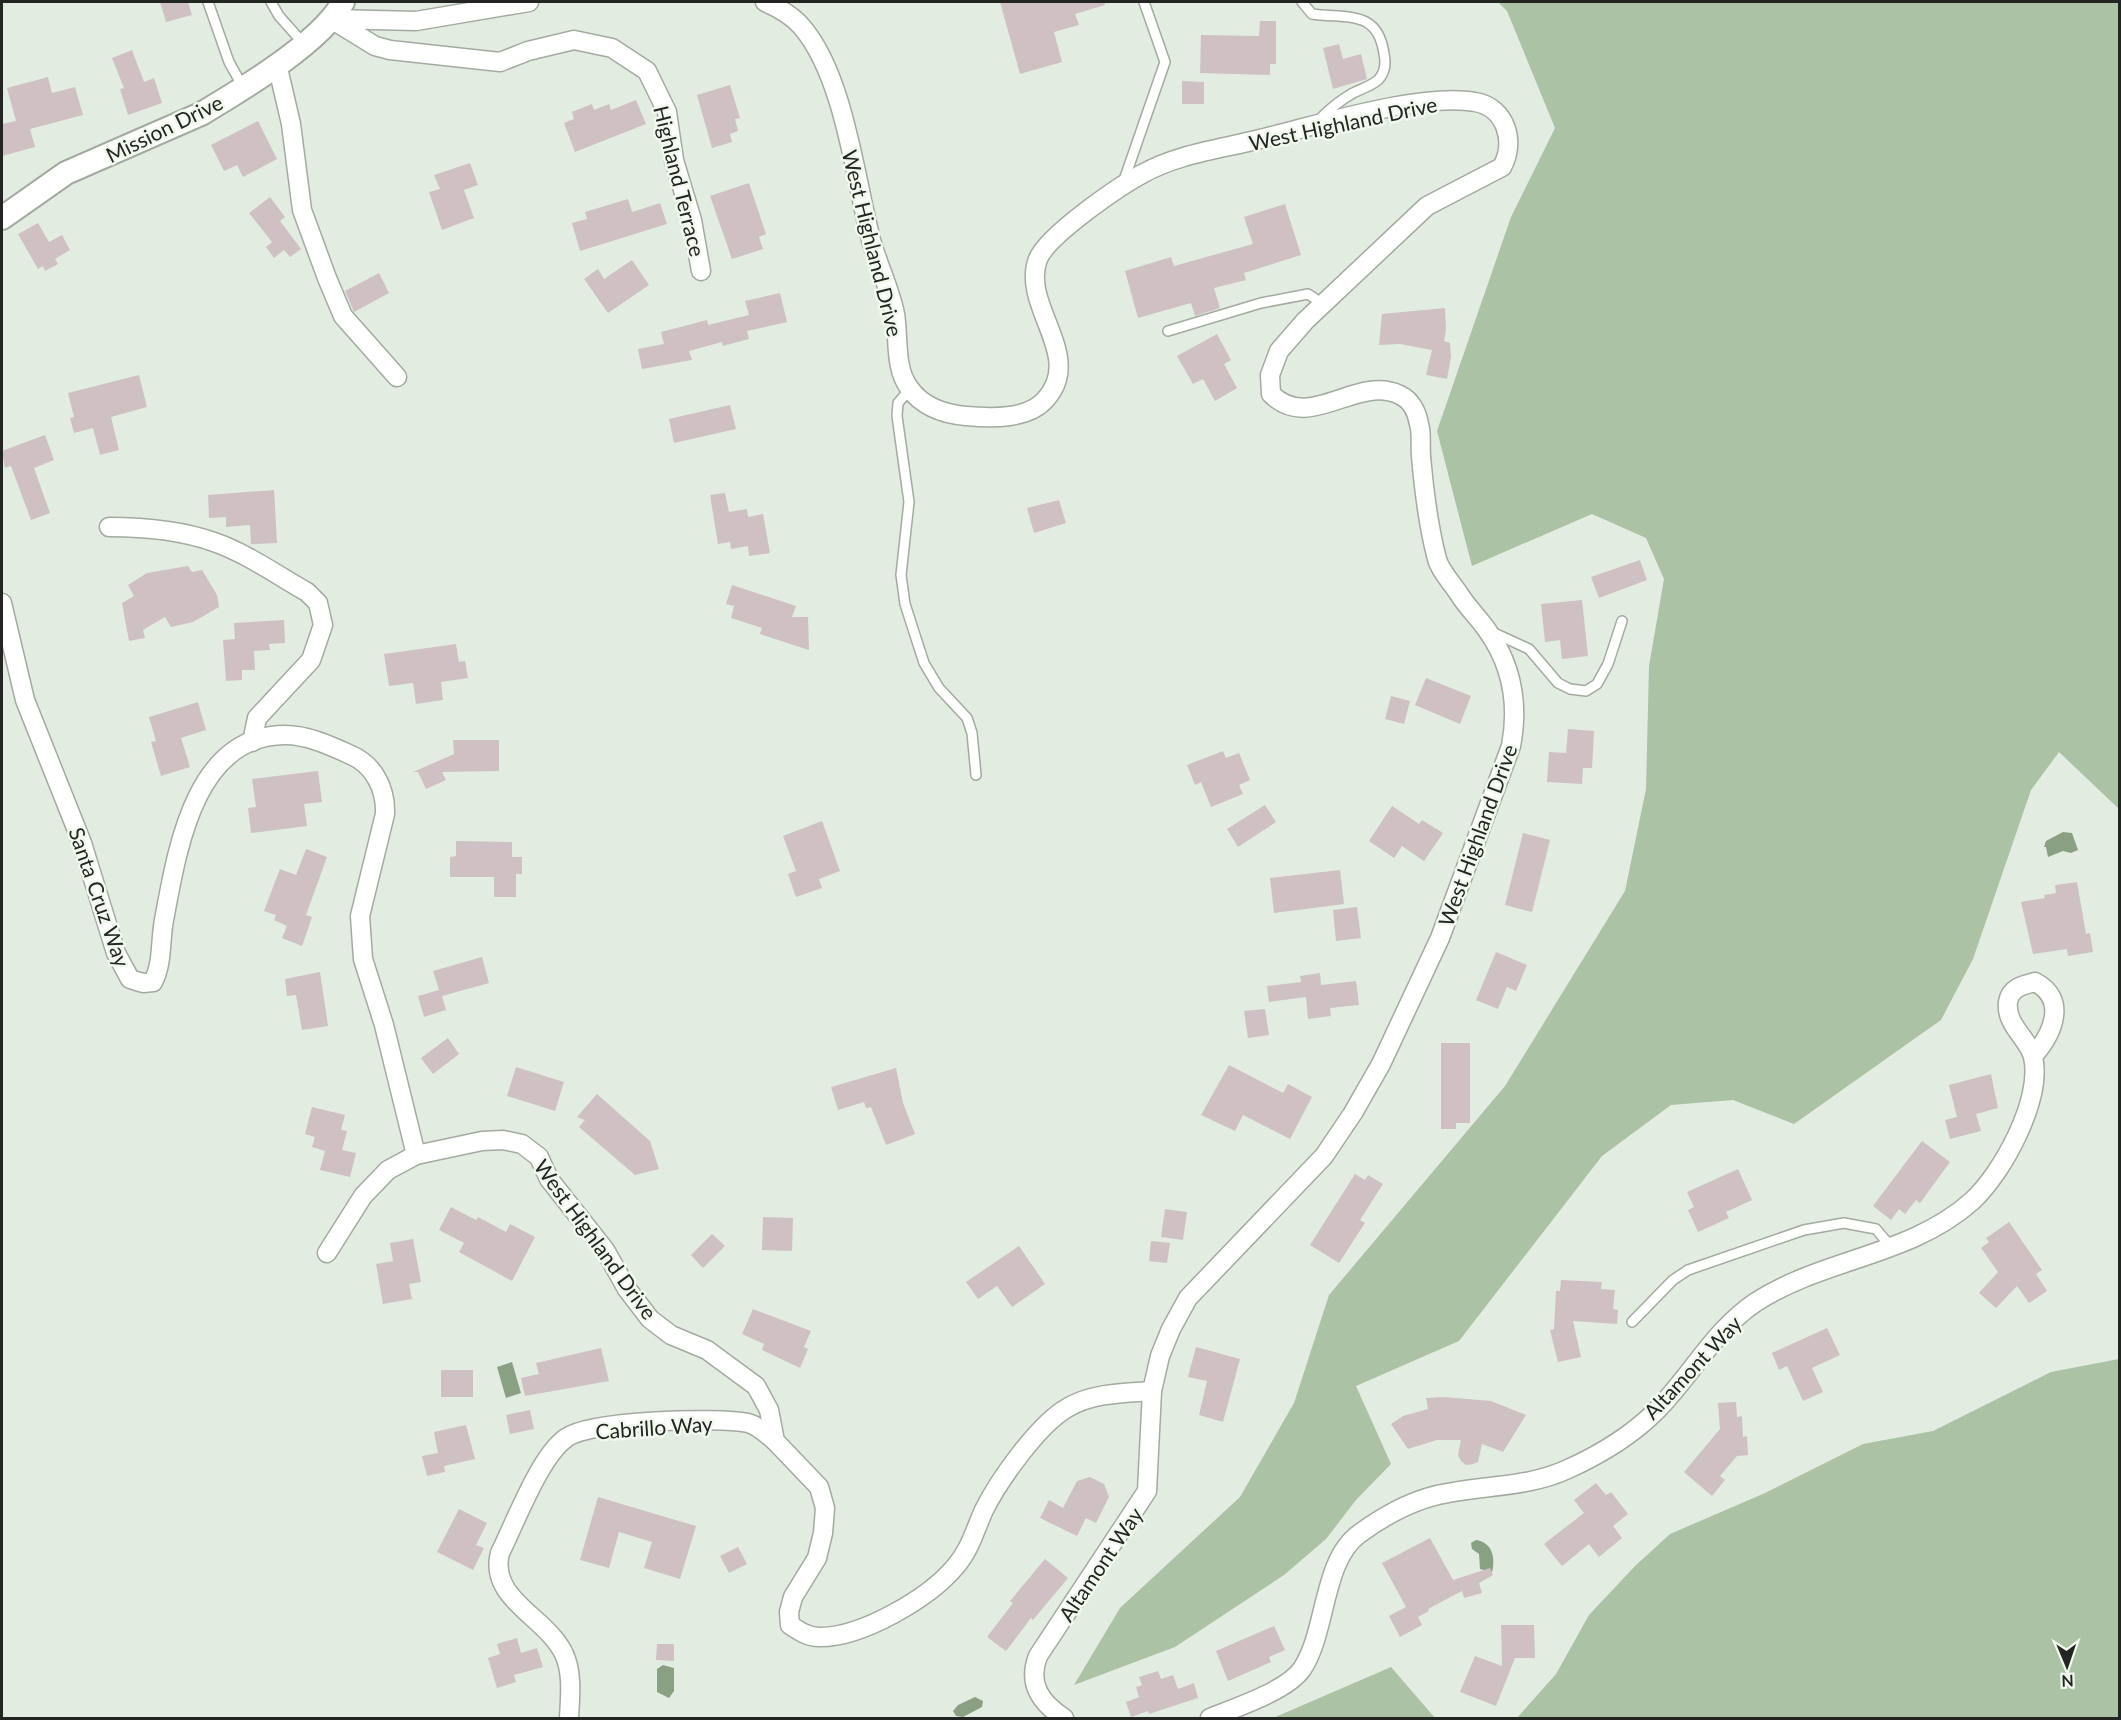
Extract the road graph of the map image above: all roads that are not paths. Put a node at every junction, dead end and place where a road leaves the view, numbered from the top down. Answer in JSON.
{"nodes":[{"id":1,"x":208,"y":2,"type":"edge"},
{"id":2,"x":271,"y":2,"type":"edge"},
{"id":3,"x":529,"y":2,"type":"edge"},
{"id":4,"x":765,"y":2,"type":"edge"},
{"id":5,"x":1144,"y":2,"type":"edge"},
{"id":6,"x":1302,"y":2,"type":"edge"},
{"id":7,"x":337,"y":10,"type":"edge"},
{"id":8,"x":304,"y":44,"type":"junction"},
{"id":9,"x":277,"y":64,"type":"junction"},
{"id":10,"x":243,"y":87,"type":"junction"},
{"id":11,"x":1313,"y":126,"type":"junction"},
{"id":12,"x":1121,"y":188,"type":"junction"},
{"id":13,"x":2,"y":218,"type":"edge"},
{"id":14,"x":701,"y":270,"type":"dead end"},
{"id":15,"x":1323,"y":304,"type":"junction"},
{"id":16,"x":1168,"y":331,"type":"dead end"},
{"id":17,"x":397,"y":377,"type":"dead end"},
{"id":18,"x":910,"y":389,"type":"junction"},
{"id":19,"x":109,"y":527,"type":"dead end"},
{"id":20,"x":2,"y":603,"type":"edge"},
{"id":21,"x":1622,"y":621,"type":"dead end"},
{"id":22,"x":1487,"y":630,"type":"junction"},
{"id":23,"x":252,"y":742,"type":"junction"},
{"id":24,"x":976,"y":775,"type":"dead end"},
{"id":25,"x":2033,"y":1056,"type":"dead end"},
{"id":26,"x":417,"y":1155,"type":"junction"},
{"id":27,"x":1892,"y":1248,"type":"junction"},
{"id":28,"x":327,"y":1253,"type":"dead end"},
{"id":29,"x":1632,"y":1322,"type":"dead end"},
{"id":30,"x":1152,"y":1391,"type":"junction"},
{"id":31,"x":775,"y":1441,"type":"junction"},
{"id":32,"x":1060,"y":1717,"type":"edge"},
{"id":33,"x":569,"y":1719,"type":"edge"},
{"id":34,"x":1210,"y":1719,"type":"edge"}],
"edges":[{"from":1,"to":10,"type":"lane"},
{"from":2,"to":8,"type":"lane"},
{"from":3,"to":7,"type":"street"},
{"from":4,"to":18,"type":"street","name":"West Highland Drive"},
{"from":5,"to":12,"type":"lane"},
{"from":6,"to":11,"type":"lane"},
{"from":7,"to":8,"type":"street","name":"Mission Drive"},
{"from":7,"to":14,"type":"street","name":"Highland Terrace"},
{"from":8,"to":9,"type":"street","name":"Mission Drive"},
{"from":9,"to":10,"type":"street","name":"Mission Drive"},
{"from":9,"to":17,"type":"street"},
{"from":10,"to":13,"type":"street","name":"Mission Drive"},
{"from":11,"to":12,"type":"street","name":"West Highland Drive"},
{"from":11,"to":15,"type":"street","name":"West Highland Drive"},
{"from":12,"to":18,"type":"street","name":"West Highland Drive"},
{"from":15,"to":16,"type":"lane"},
{"from":15,"to":22,"type":"street","name":"West Highland Drive"},
{"from":18,"to":24,"type":"lane"},
{"from":19,"to":23,"type":"street"},
{"from":20,"to":23,"type":"street","name":"Santa Cruz Way"},
{"from":21,"to":22,"type":"lane"},
{"from":22,"to":30,"type":"street","name":"West Highland Drive"},
{"from":23,"to":26,"type":"street","name":"Santa Cruz Way"},
{"from":25,"to":27,"type":"street","name":"Altamont Way"},
{"from":26,"to":28,"type":"street","name":"West Highland Drive"},
{"from":26,"to":31,"type":"street","name":"West Highland Drive"},
{"from":27,"to":29,"type":"lane"},
{"from":27,"to":34,"type":"street","name":"Altamont Way"},
{"from":30,"to":31,"type":"street"},
{"from":30,"to":32,"type":"street","name":"Altamont Way"},
{"from":31,"to":33,"type":"street","name":"Cabrillo Way"}]}
